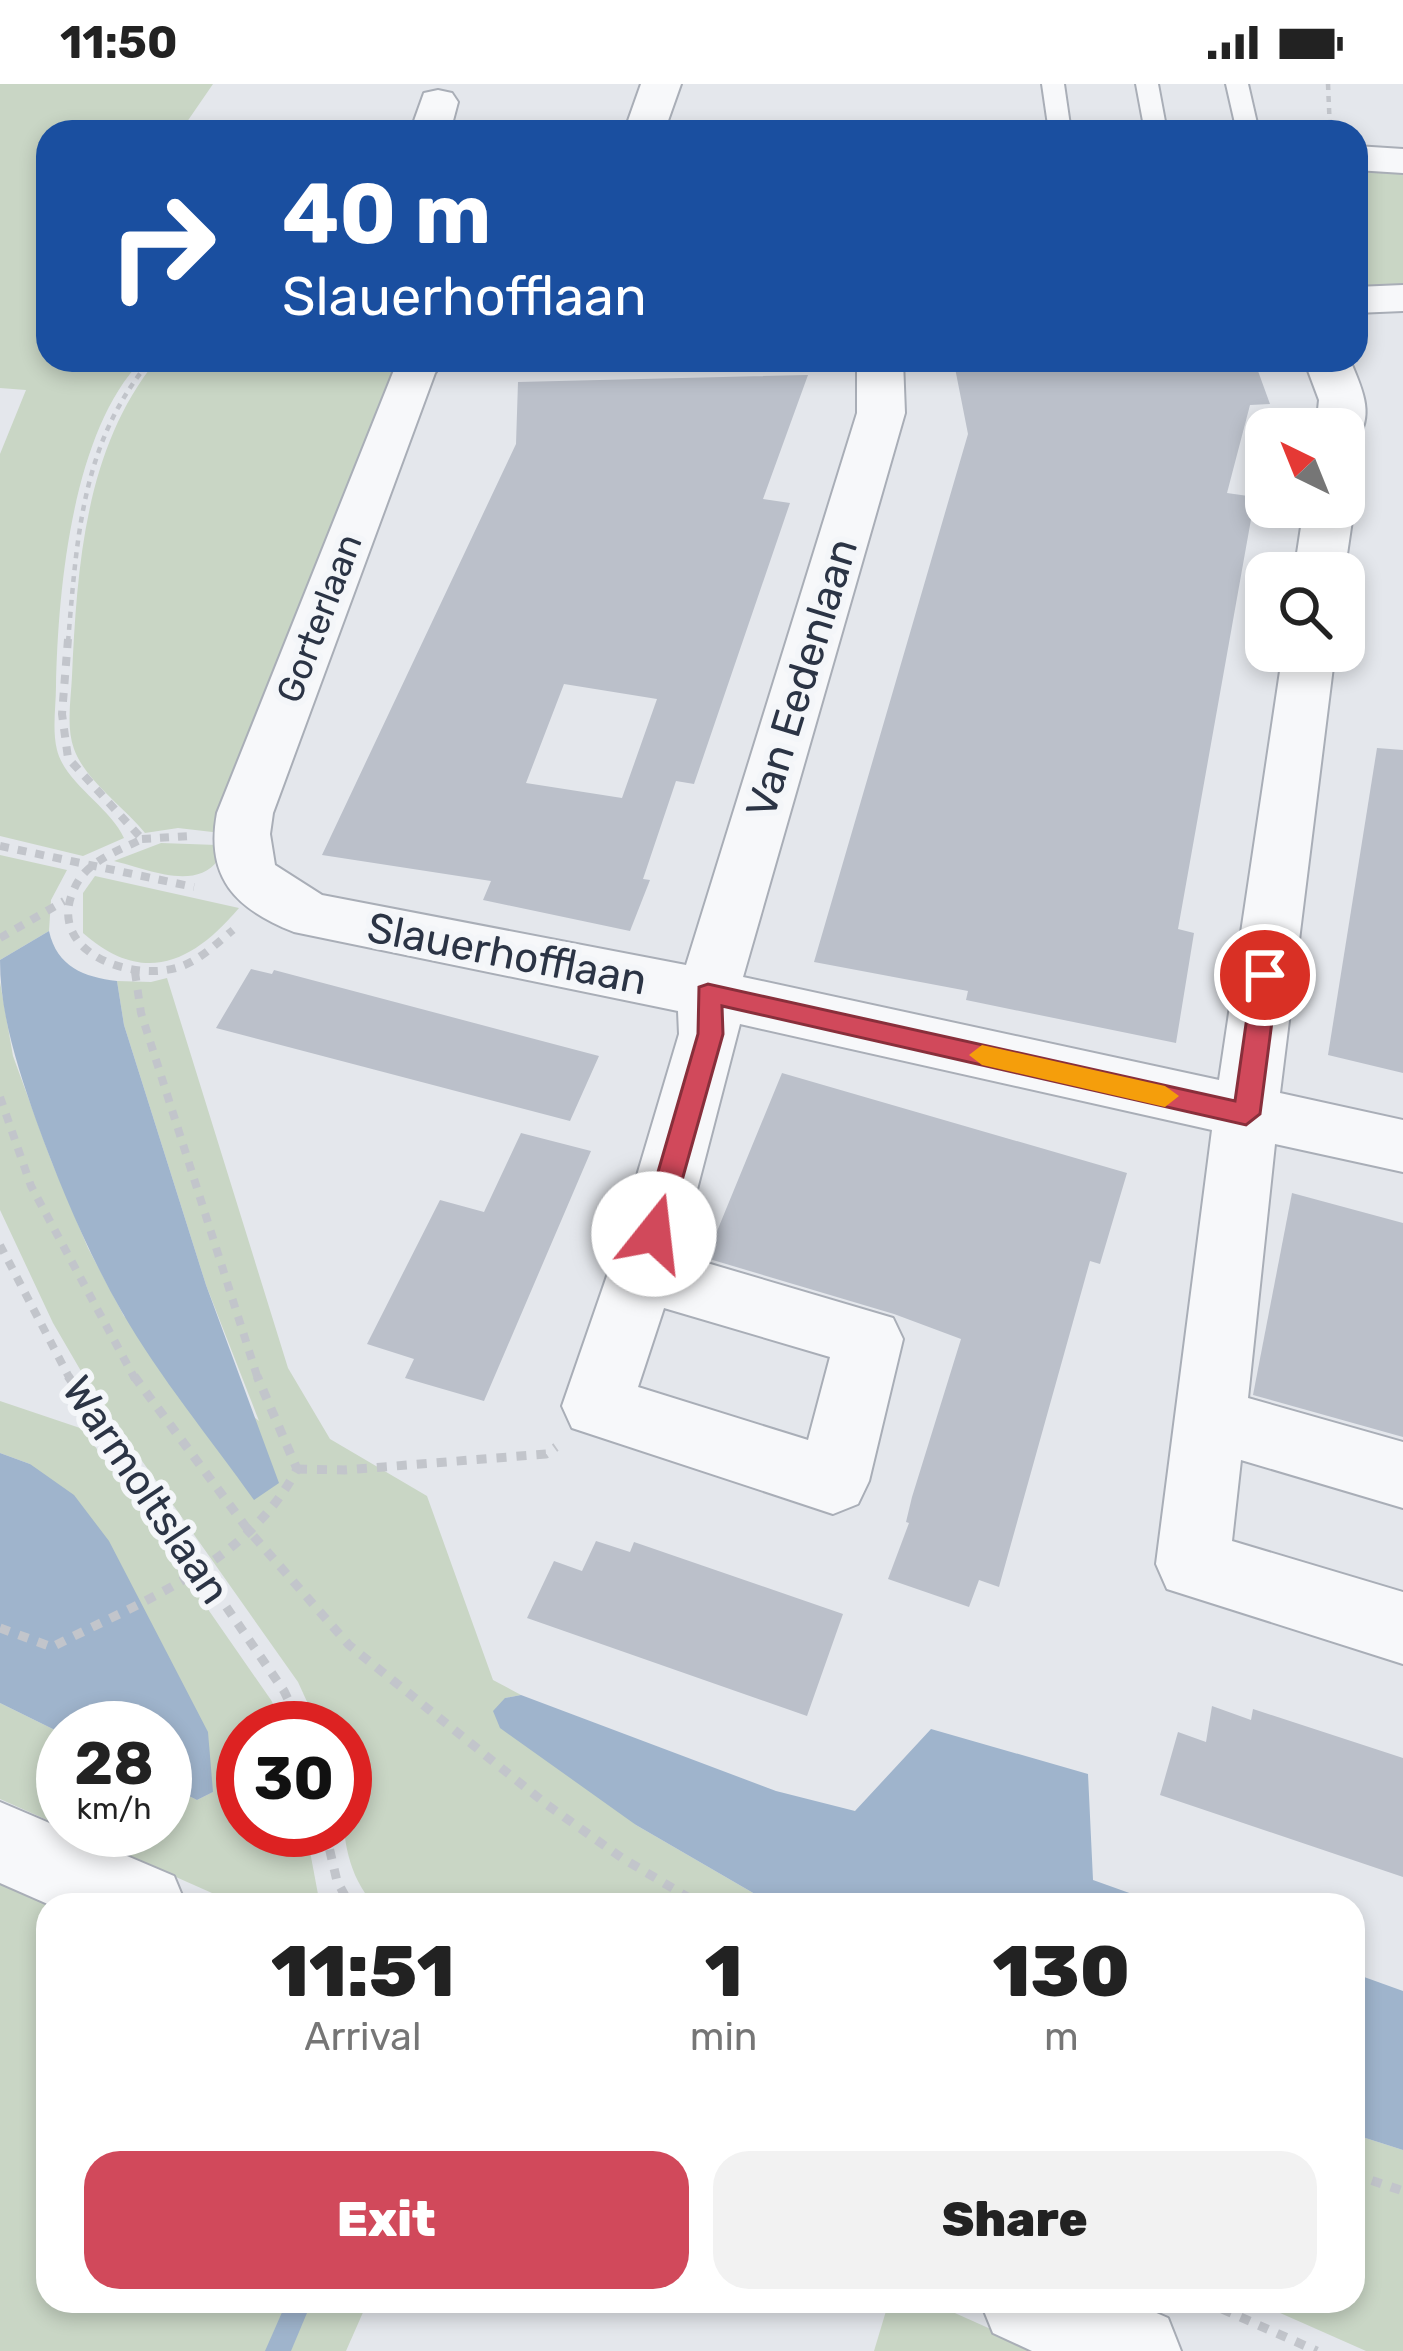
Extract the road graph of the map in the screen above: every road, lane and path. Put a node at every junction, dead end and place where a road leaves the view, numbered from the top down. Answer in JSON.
{"nodes":[{"id":1,"x":661,"y":84,"type":"edge"},
{"id":2,"x":1053,"y":84,"type":"edge"},
{"id":3,"x":1148,"y":84,"type":"edge"},
{"id":4,"x":1237,"y":84,"type":"edge"},
{"id":5,"x":1328,"y":84,"type":"edge"},
{"id":6,"x":648,"y":120,"type":"edge"},
{"id":7,"x":1058,"y":120,"type":"edge"},
{"id":8,"x":1154,"y":120,"type":"edge"},
{"id":9,"x":1245,"y":120,"type":"edge"},
{"id":10,"x":1330,"y":120,"type":"edge"},
{"id":11,"x":1368,"y":159,"type":"edge"},
{"id":12,"x":1403,"y":161,"type":"edge"},
{"id":13,"x":1403,"y":298,"type":"edge"},
{"id":14,"x":1368,"y":300,"type":"edge"},
{"id":15,"x":141,"y":372,"type":"edge"},
{"id":16,"x":413,"y":372,"type":"edge"},
{"id":17,"x":880,"y":372,"type":"edge"},
{"id":18,"x":1332,"y":372,"type":"edge"},
{"id":19,"x":1342,"y":408,"type":"edge"},
{"id":20,"x":1307,"y":672,"type":"edge"},
{"id":21,"x":0,"y":846,"type":"edge"},
{"id":22,"x":85,"y":865,"type":"junction"},
{"id":23,"x":263,"y":890,"type":"junction"},
{"id":24,"x":64,"y":901,"type":"junction"},
{"id":25,"x":0,"y":938,"type":"edge"},
{"id":26,"x":134,"y":972,"type":"junction"},
{"id":27,"x":708,"y":994,"type":"junction"},
{"id":28,"x":0,"y":1097,"type":"edge"},
{"id":29,"x":1246,"y":1114,"type":"junction"},
{"id":30,"x":1403,"y":1146,"type":"edge"},
{"id":31,"x":0,"y":1245,"type":"edge"},
{"id":32,"x":642,"y":1274,"type":"junction"},
{"id":33,"x":597,"y":1406,"type":"junction"},
{"id":34,"x":1211,"y":1419,"type":"junction"},
{"id":35,"x":297,"y":1469,"type":"junction"},
{"id":36,"x":1403,"y":1475,"type":"edge"},
{"id":37,"x":249,"y":1532,"type":"junction"},
{"id":38,"x":199,"y":1570,"type":"junction"},
{"id":39,"x":0,"y":1628,"type":"edge"},
{"id":40,"x":1403,"y":1628,"type":"edge"},
{"id":41,"x":289,"y":1701,"type":"edge"},
{"id":42,"x":0,"y":1842,"type":"edge"},
{"id":43,"x":331,"y":1857,"type":"edge"},
{"id":44,"x":118,"y":1893,"type":"edge"},
{"id":45,"x":344,"y":1893,"type":"edge"},
{"id":46,"x":681,"y":1893,"type":"edge"},
{"id":47,"x":1365,"y":2178,"type":"edge"},
{"id":48,"x":1403,"y":2191,"type":"edge"},
{"id":49,"x":1051,"y":2313,"type":"edge"},
{"id":50,"x":1231,"y":2313,"type":"edge"},
{"id":51,"x":1135,"y":2351,"type":"edge"},
{"id":52,"x":1316,"y":2351,"type":"edge"}],
"edges":[{"from":1,"to":6,"type":"street"},
{"from":2,"to":7,"type":"lane"},
{"from":3,"to":8,"type":"lane"},
{"from":4,"to":9,"type":"lane"},
{"from":5,"to":10,"type":"path"},
{"from":11,"to":12,"type":"street"},
{"from":13,"to":14,"type":"street"},
{"from":15,"to":22,"type":"path"},
{"from":16,"to":23,"type":"street","name":"Gorterlaan"},
{"from":17,"to":27,"type":"street","name":"Van Eedenlaan"},
{"from":18,"to":19,"type":"street"},
{"from":20,"to":29,"type":"street"},
{"from":21,"to":22,"type":"path"},
{"from":22,"to":23,"type":"path"},
{"from":22,"to":24,"type":"path"},
{"from":23,"to":26,"type":"path"},
{"from":23,"to":27,"type":"street","name":"Slauerhofflaan"},
{"from":24,"to":25,"type":"path"},
{"from":24,"to":26,"type":"path"},
{"from":26,"to":35,"type":"path"},
{"from":27,"to":29,"type":"street","name":"Slauerhofflaan"},
{"from":27,"to":32,"type":"street","name":"Van Eedenlaan"},
{"from":28,"to":37,"type":"path"},
{"from":29,"to":30,"type":"street","name":"Slauerhofflaan"},
{"from":29,"to":34,"type":"street"},
{"from":31,"to":38,"type":"path","name":"Warmoltslaan"},
{"from":32,"to":33,"type":"street","name":"Van Eedenlaan"},
{"from":32,"to":33,"type":"street"},
{"from":33,"to":35,"type":"path"},
{"from":34,"to":36,"type":"street"},
{"from":34,"to":40,"type":"street"},
{"from":35,"to":37,"type":"path"},
{"from":37,"to":38,"type":"path"},
{"from":37,"to":46,"type":"path"},
{"from":38,"to":39,"type":"path"},
{"from":38,"to":41,"type":"path","name":"Warmoltslaan"},
{"from":42,"to":44,"type":"street"},
{"from":43,"to":45,"type":"path"},
{"from":47,"to":48,"type":"path"},
{"from":49,"to":51,"type":"street"},
{"from":50,"to":52,"type":"path"}]}
